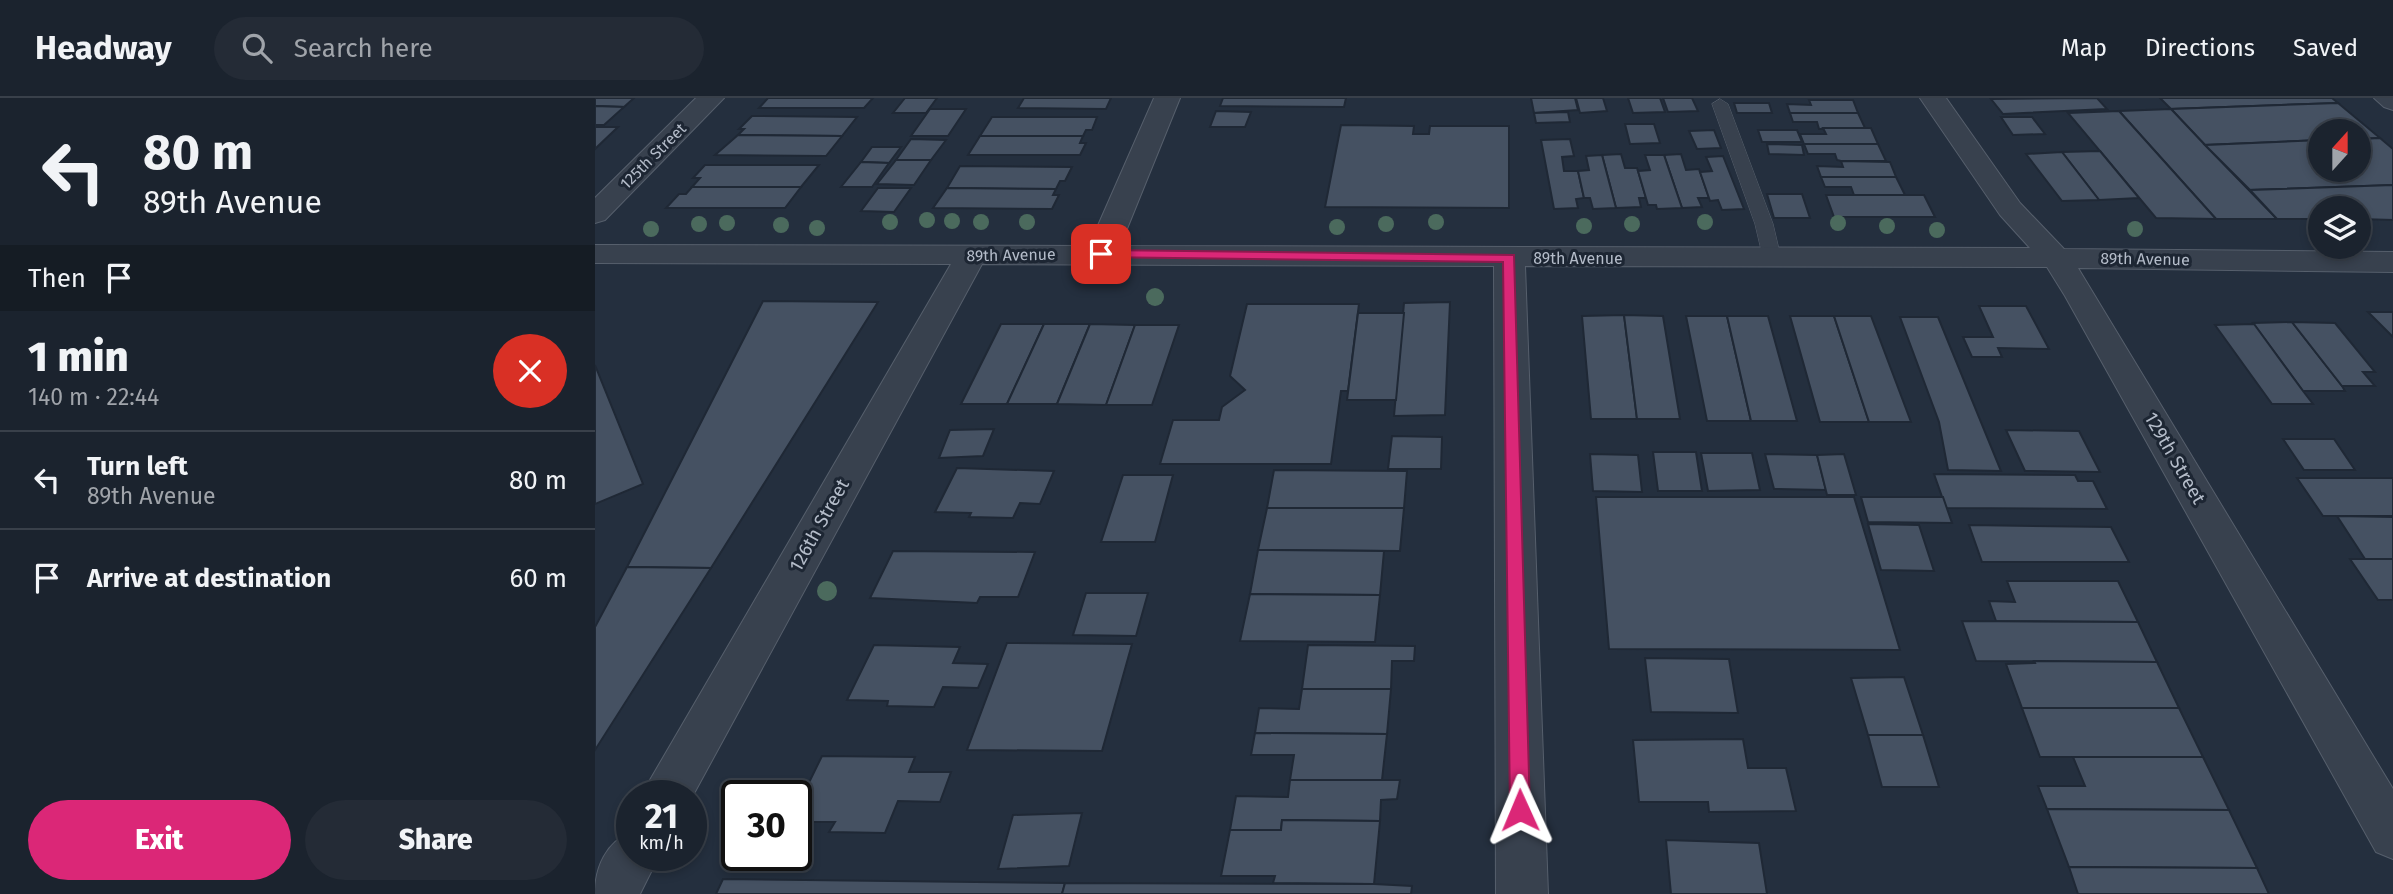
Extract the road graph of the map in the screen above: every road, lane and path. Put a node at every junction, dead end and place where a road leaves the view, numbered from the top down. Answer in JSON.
{"nodes":[{"id":1,"x":711,"y":98,"type":"edge"},
{"id":2,"x":1167,"y":98,"type":"edge"},
{"id":3,"x":1933,"y":98,"type":"edge"},
{"id":4,"x":2388,"y":98,"type":"edge"},
{"id":5,"x":2393,"y":102,"type":"edge"},
{"id":6,"x":1720,"y":104,"type":"dead end"},
{"id":7,"x":595,"y":214,"type":"edge"},
{"id":8,"x":595,"y":254,"type":"edge"},
{"id":9,"x":1101,"y":254,"type":"junction"},
{"id":10,"x":972,"y":256,"type":"junction"},
{"id":11,"x":1509,"y":258,"type":"junction"},
{"id":12,"x":1773,"y":258,"type":"junction"},
{"id":13,"x":2056,"y":258,"type":"junction"},
{"id":14,"x":2393,"y":262,"type":"edge"},
{"id":15,"x":676,"y":780,"type":"edge"},
{"id":16,"x":2393,"y":835,"type":"edge"},
{"id":17,"x":625,"y":871,"type":"edge"},
{"id":18,"x":612,"y":894,"type":"edge"},
{"id":19,"x":1522,"y":894,"type":"edge"}],
"edges":[{"from":1,"to":7,"type":"street","name":"125th Street"},
{"from":2,"to":9,"type":"street"},
{"from":3,"to":13,"type":"street","name":"129th Street"},
{"from":4,"to":5,"type":"street"},
{"from":6,"to":12,"type":"lane"},
{"from":8,"to":10,"type":"street","name":"89th Avenue"},
{"from":9,"to":10,"type":"street","name":"89th Avenue"},
{"from":9,"to":11,"type":"street","name":"89th Avenue"},
{"from":10,"to":15,"type":"street","name":"126th Street"},
{"from":11,"to":12,"type":"street","name":"89th Avenue"},
{"from":11,"to":19,"type":"street"},
{"from":12,"to":13,"type":"street","name":"89th Avenue"},
{"from":13,"to":14,"type":"street","name":"89th Avenue"},
{"from":13,"to":16,"type":"street","name":"129th Street"},
{"from":17,"to":18,"type":"street"}]}
